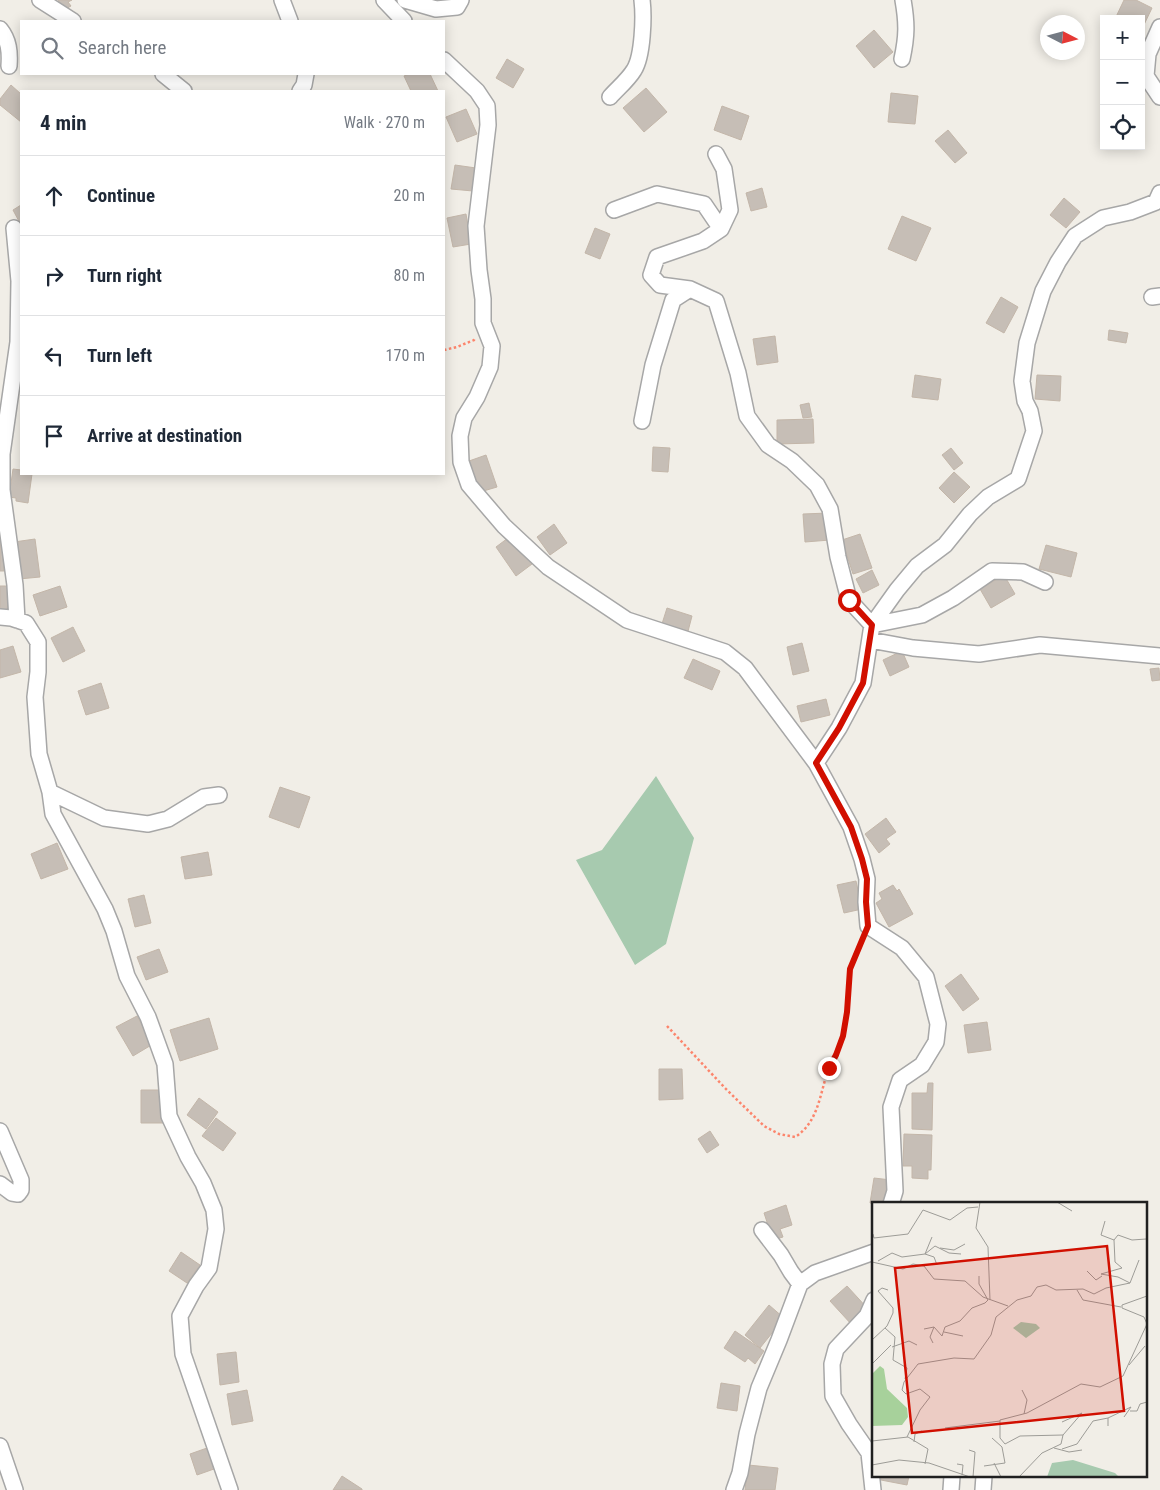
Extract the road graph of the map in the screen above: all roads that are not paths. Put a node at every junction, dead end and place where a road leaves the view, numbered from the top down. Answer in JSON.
{"nodes":[{"id":1,"x":40,"y":0,"type":"edge"},
{"id":2,"x":282,"y":0,"type":"edge"},
{"id":3,"x":384,"y":0,"type":"edge"},
{"id":4,"x":405,"y":0,"type":"edge"},
{"id":5,"x":461,"y":0,"type":"edge"},
{"id":6,"x":642,"y":0,"type":"edge"},
{"id":7,"x":903,"y":0,"type":"edge"},
{"id":8,"x":71,"y":20,"type":"edge"},
{"id":9,"x":290,"y":20,"type":"edge"},
{"id":10,"x":403,"y":20,"type":"edge"},
{"id":11,"x":1160,"y":27,"type":"edge"},
{"id":12,"x":0,"y":29,"type":"edge"},
{"id":13,"x":902,"y":60,"type":"dead end"},
{"id":14,"x":445,"y":61,"type":"edge"},
{"id":15,"x":9,"y":66,"type":"dead end"},
{"id":16,"x":164,"y":75,"type":"edge"},
{"id":17,"x":306,"y":75,"type":"edge"},
{"id":18,"x":183,"y":90,"type":"edge"},
{"id":19,"x":301,"y":90,"type":"edge"},
{"id":20,"x":1160,"y":96,"type":"edge"},
{"id":21,"x":610,"y":97,"type":"dead end"},
{"id":22,"x":716,"y":154,"type":"dead end"},
{"id":23,"x":1160,"y":193,"type":"edge"},
{"id":24,"x":614,"y":210,"type":"dead end"},
{"id":25,"x":14,"y":228,"type":"dead end"},
{"id":26,"x":721,"y":229,"type":"junction"},
{"id":27,"x":690,"y":290,"type":"junction"},
{"id":28,"x":642,"y":421,"type":"dead end"},
{"id":29,"x":1045,"y":582,"type":"dead end"},
{"id":30,"x":0,"y":617,"type":"edge"},
{"id":31,"x":18,"y":620,"type":"junction"},
{"id":32,"x":871,"y":632,"type":"junction"},
{"id":33,"x":1160,"y":656,"type":"edge"},
{"id":34,"x":816,"y":763,"type":"junction"},
{"id":35,"x":50,"y":792,"type":"junction"},
{"id":36,"x":219,"y":795,"type":"dead end"},
{"id":37,"x":0,"y":1131,"type":"edge"},
{"id":38,"x":0,"y":1184,"type":"edge"},
{"id":39,"x":892,"y":1202,"type":"edge"},
{"id":40,"x":762,"y":1230,"type":"dead end"},
{"id":41,"x":872,"y":1253,"type":"edge"},
{"id":42,"x":800,"y":1284,"type":"junction"},
{"id":43,"x":872,"y":1305,"type":"edge"},
{"id":44,"x":0,"y":1446,"type":"edge"},
{"id":45,"x":15,"y":1490,"type":"edge"},
{"id":46,"x":230,"y":1490,"type":"edge"},
{"id":47,"x":734,"y":1490,"type":"edge"},
{"id":48,"x":873,"y":1490,"type":"edge"}],
"edges":[{"from":1,"to":8,"type":"street"},
{"from":2,"to":9,"type":"street"},
{"from":3,"to":10,"type":"street"},
{"from":4,"to":5,"type":"street"},
{"from":6,"to":21,"type":"street"},
{"from":7,"to":13,"type":"street"},
{"from":11,"to":20,"type":"street"},
{"from":12,"to":15,"type":"street"},
{"from":14,"to":34,"type":"street"},
{"from":16,"to":18,"type":"street"},
{"from":17,"to":19,"type":"street"},
{"from":22,"to":26,"type":"street"},
{"from":23,"to":32,"type":"street"},
{"from":24,"to":26,"type":"street"},
{"from":25,"to":31,"type":"street"},
{"from":26,"to":27,"type":"street"},
{"from":27,"to":28,"type":"street"},
{"from":27,"to":32,"type":"street"},
{"from":29,"to":32,"type":"street"},
{"from":30,"to":31,"type":"street"},
{"from":31,"to":35,"type":"street"},
{"from":32,"to":33,"type":"street"},
{"from":32,"to":34,"type":"street"},
{"from":34,"to":39,"type":"street"},
{"from":35,"to":36,"type":"street"},
{"from":35,"to":46,"type":"street"},
{"from":37,"to":38,"type":"street"},
{"from":40,"to":42,"type":"street"},
{"from":41,"to":42,"type":"street"},
{"from":42,"to":47,"type":"street"},
{"from":43,"to":48,"type":"street"},
{"from":44,"to":45,"type":"street"}]}
